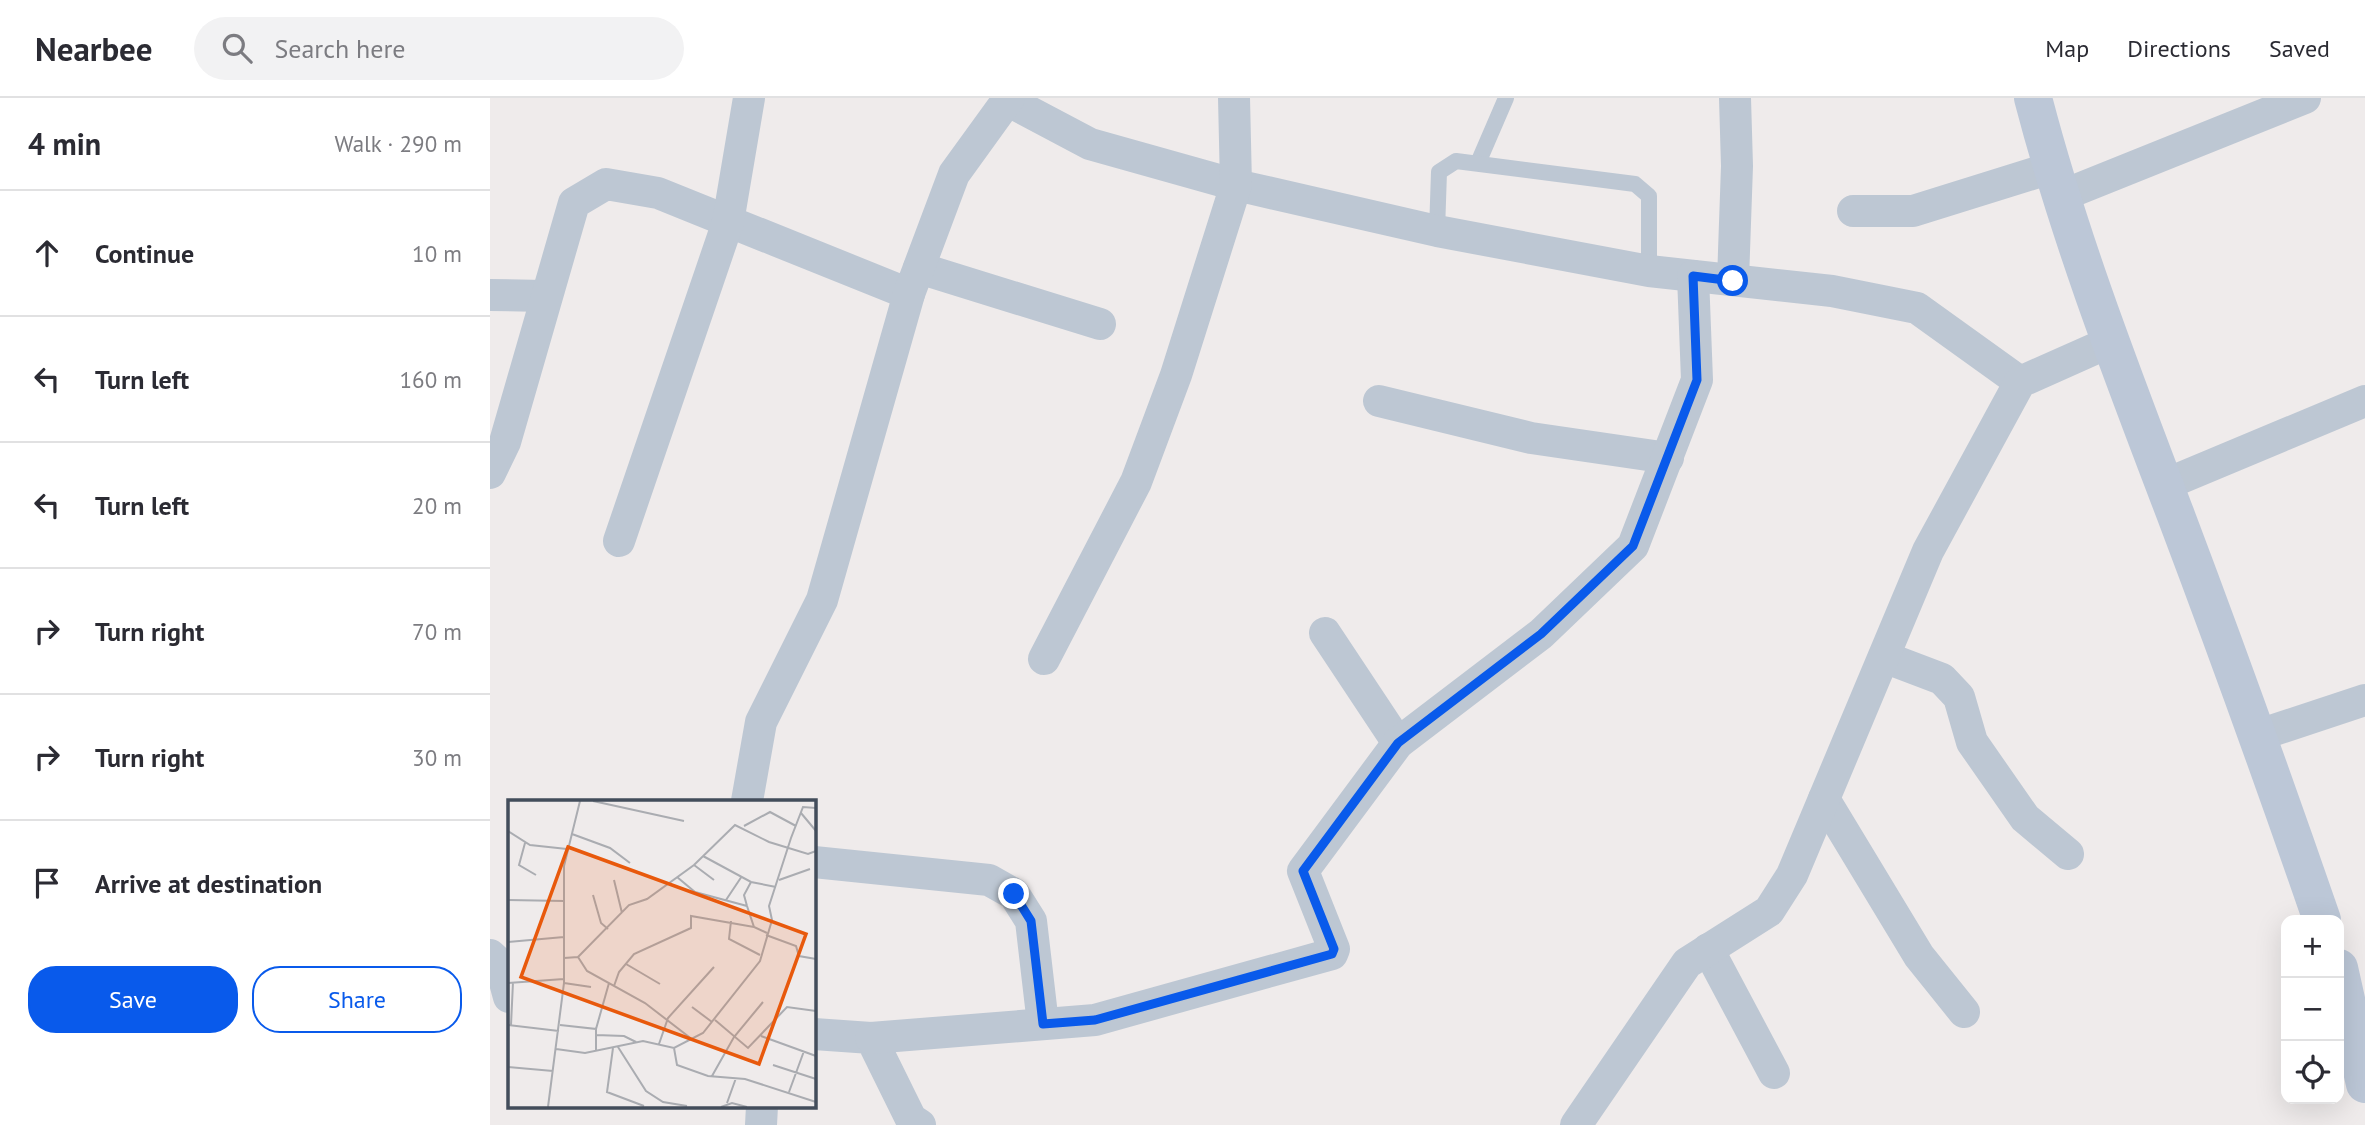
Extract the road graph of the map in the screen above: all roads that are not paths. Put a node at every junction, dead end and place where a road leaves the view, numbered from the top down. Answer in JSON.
{"nodes":[{"id":1,"x":749,"y":98,"type":"edge"},
{"id":2,"x":1234,"y":98,"type":"edge"},
{"id":3,"x":1506,"y":98,"type":"edge"},
{"id":4,"x":1735,"y":98,"type":"edge"},
{"id":5,"x":2033,"y":98,"type":"edge"},
{"id":6,"x":2305,"y":98,"type":"edge"},
{"id":7,"x":1008,"y":99,"type":"edge"},
{"id":8,"x":1478,"y":163,"type":"junction"},
{"id":9,"x":2056,"y":182,"type":"junction"},
{"id":10,"x":1236,"y":185,"type":"junction"},
{"id":11,"x":1853,"y":211,"type":"dead end"},
{"id":12,"x":728,"y":222,"type":"junction"},
{"id":13,"x":1437,"y":231,"type":"junction"},
{"id":14,"x":1649,"y":271,"type":"junction"},
{"id":15,"x":1693,"y":276,"type":"junction"},
{"id":16,"x":914,"y":281,"type":"junction"},
{"id":17,"x":1733,"y":281,"type":"junction"},
{"id":18,"x":490,"y":295,"type":"edge"},
{"id":19,"x":545,"y":296,"type":"junction"},
{"id":20,"x":1100,"y":324,"type":"dead end"},
{"id":21,"x":2110,"y":342,"type":"junction"},
{"id":22,"x":2020,"y":382,"type":"junction"},
{"id":23,"x":1379,"y":401,"type":"dead end"},
{"id":24,"x":2365,"y":401,"type":"edge"},
{"id":25,"x":1668,"y":458,"type":"junction"},
{"id":26,"x":490,"y":473,"type":"edge"},
{"id":27,"x":2164,"y":485,"type":"junction"},
{"id":28,"x":619,"y":541,"type":"dead end"},
{"id":29,"x":1325,"y":632,"type":"dead end"},
{"id":30,"x":1884,"y":657,"type":"junction"},
{"id":31,"x":1044,"y":659,"type":"dead end"},
{"id":32,"x":2365,"y":700,"type":"edge"},
{"id":33,"x":2259,"y":735,"type":"junction"},
{"id":34,"x":1398,"y":743,"type":"junction"},
{"id":35,"x":1824,"y":799,"type":"junction"},
{"id":36,"x":747,"y":800,"type":"edge"},
{"id":37,"x":2068,"y":854,"type":"dead end"},
{"id":38,"x":816,"y":862,"type":"edge"},
{"id":39,"x":2320,"y":915,"type":"edge"},
{"id":40,"x":1708,"y":949,"type":"junction"},
{"id":41,"x":490,"y":955,"type":"edge"},
{"id":42,"x":2341,"y":978,"type":"edge"},
{"id":43,"x":508,"y":993,"type":"edge"},
{"id":44,"x":1964,"y":1012,"type":"dead end"},
{"id":45,"x":1043,"y":1024,"type":"junction"},
{"id":46,"x":816,"y":1034,"type":"edge"},
{"id":47,"x":871,"y":1038,"type":"junction"},
{"id":48,"x":1774,"y":1073,"type":"dead end"},
{"id":49,"x":2365,"y":1084,"type":"edge"},
{"id":50,"x":920,"y":1125,"type":"edge"},
{"id":51,"x":1576,"y":1125,"type":"edge"}],
"edges":[{"from":1,"to":12,"type":"street"},
{"from":2,"to":10,"type":"street"},
{"from":3,"to":8,"type":"lane"},
{"from":4,"to":17,"type":"street"},
{"from":5,"to":9,"type":"main road"},
{"from":6,"to":9,"type":"street"},
{"from":7,"to":10,"type":"street"},
{"from":7,"to":16,"type":"street"},
{"from":8,"to":13,"type":"lane"},
{"from":8,"to":14,"type":"lane"},
{"from":9,"to":11,"type":"street"},
{"from":9,"to":21,"type":"main road"},
{"from":10,"to":13,"type":"street"},
{"from":10,"to":31,"type":"street"},
{"from":12,"to":16,"type":"street"},
{"from":12,"to":19,"type":"street"},
{"from":12,"to":28,"type":"street"},
{"from":13,"to":14,"type":"street"},
{"from":14,"to":15,"type":"street"},
{"from":15,"to":17,"type":"street"},
{"from":15,"to":25,"type":"street"},
{"from":16,"to":20,"type":"street"},
{"from":16,"to":36,"type":"street"},
{"from":17,"to":22,"type":"street"},
{"from":18,"to":19,"type":"street"},
{"from":19,"to":26,"type":"street"},
{"from":21,"to":22,"type":"street"},
{"from":21,"to":27,"type":"main road"},
{"from":22,"to":30,"type":"street"},
{"from":23,"to":25,"type":"street"},
{"from":24,"to":27,"type":"street"},
{"from":25,"to":34,"type":"street"},
{"from":27,"to":33,"type":"main road"},
{"from":29,"to":34,"type":"street"},
{"from":30,"to":35,"type":"street"},
{"from":30,"to":37,"type":"street"},
{"from":32,"to":33,"type":"street"},
{"from":33,"to":39,"type":"main road"},
{"from":34,"to":45,"type":"street"},
{"from":35,"to":40,"type":"street"},
{"from":35,"to":44,"type":"street"},
{"from":38,"to":45,"type":"street"},
{"from":40,"to":48,"type":"street"},
{"from":40,"to":51,"type":"street"},
{"from":41,"to":43,"type":"street"},
{"from":42,"to":49,"type":"main road"},
{"from":45,"to":47,"type":"street"},
{"from":46,"to":47,"type":"street"},
{"from":47,"to":50,"type":"street"}]}
